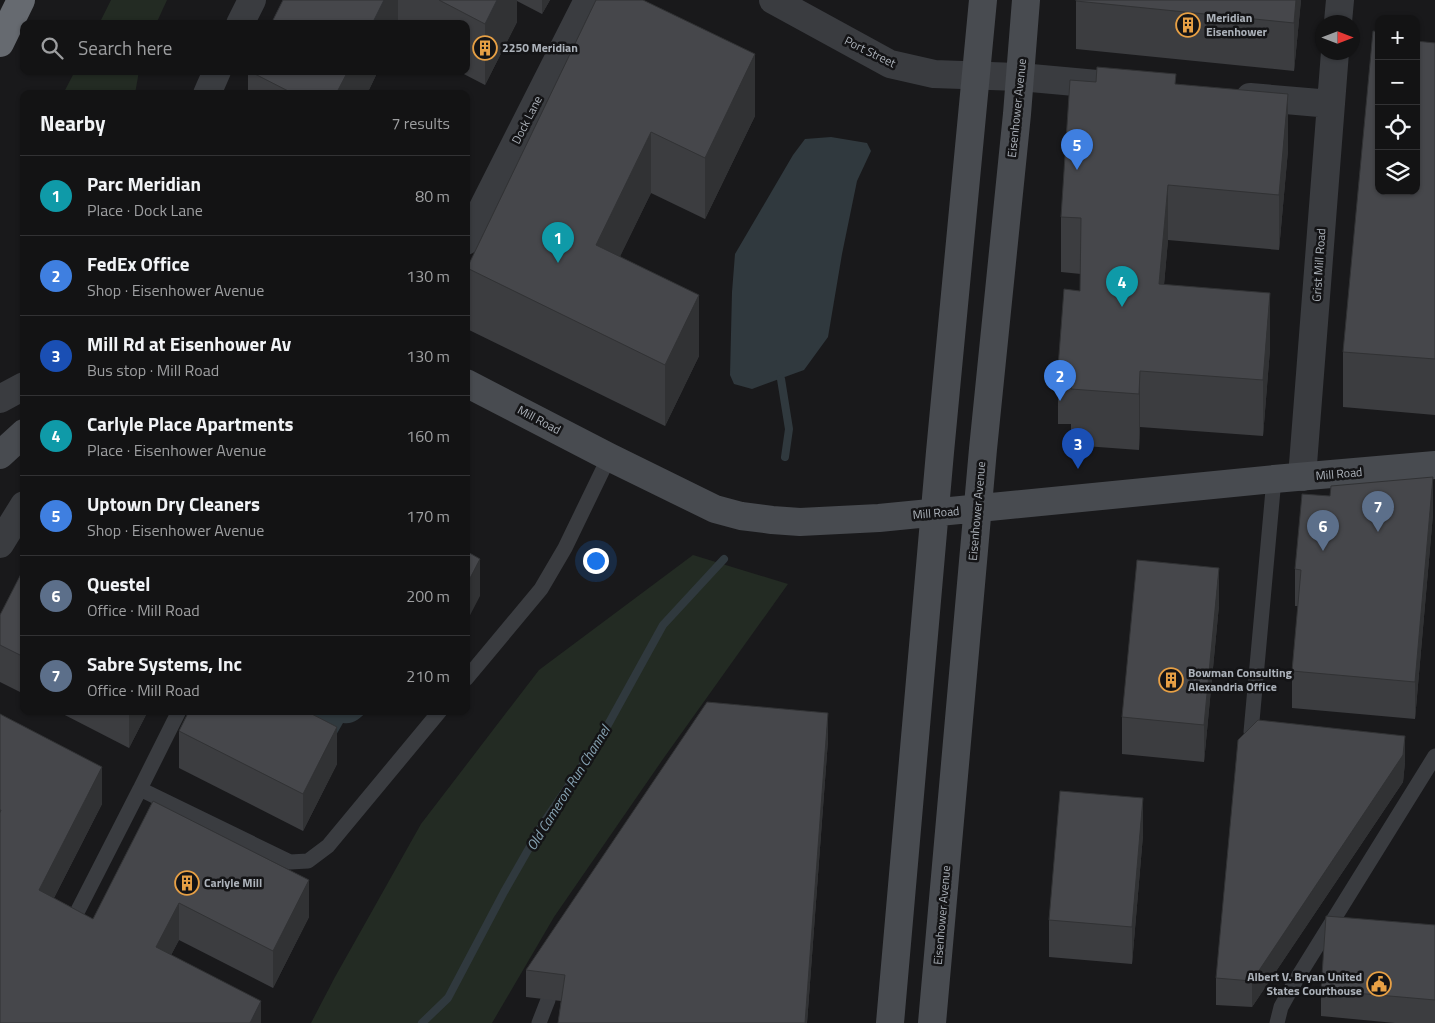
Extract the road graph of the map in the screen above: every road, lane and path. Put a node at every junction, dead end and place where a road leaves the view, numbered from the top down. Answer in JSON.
{"nodes":[{"id":1,"x":21,"y":0,"type":"edge"},
{"id":2,"x":252,"y":0,"type":"edge"},
{"id":3,"x":588,"y":0,"type":"edge"},
{"id":4,"x":773,"y":0,"type":"edge"},
{"id":5,"x":983,"y":0,"type":"edge"},
{"id":6,"x":1026,"y":0,"type":"edge"},
{"id":7,"x":1340,"y":0,"type":"edge"},
{"id":8,"x":1339,"y":15,"type":"edge"},
{"id":9,"x":242,"y":20,"type":"edge"},
{"id":10,"x":0,"y":43,"type":"edge"},
{"id":11,"x":1334,"y":60,"type":"edge"},
{"id":12,"x":215,"y":75,"type":"edge"},
{"id":13,"x":976,"y":76,"type":"junction"},
{"id":14,"x":1020,"y":78,"type":"junction"},
{"id":15,"x":1129,"y":87,"type":"edge"},
{"id":16,"x":209,"y":90,"type":"edge"},
{"id":17,"x":1225,"y":95,"type":"edge"},
{"id":18,"x":1331,"y":104,"type":"junction"},
{"id":19,"x":470,"y":233,"type":"edge"},
{"id":20,"x":470,"y":385,"type":"edge"},
{"id":21,"x":20,"y":388,"type":"edge"},
{"id":22,"x":0,"y":399,"type":"edge"},
{"id":23,"x":20,"y":437,"type":"edge"},
{"id":24,"x":0,"y":455,"type":"edge"},
{"id":25,"x":609,"y":457,"type":"junction"},
{"id":26,"x":1435,"y":465,"type":"edge"},
{"id":27,"x":1302,"y":477,"type":"junction"},
{"id":28,"x":1274,"y":479,"type":"junction"},
{"id":29,"x":977,"y":509,"type":"junction"},
{"id":30,"x":20,"y":512,"type":"edge"},
{"id":31,"x":935,"y":513,"type":"junction"},
{"id":32,"x":0,"y":544,"type":"edge"},
{"id":33,"x":470,"y":674,"type":"edge"},
{"id":34,"x":177,"y":715,"type":"edge"},
{"id":35,"x":437,"y":715,"type":"edge"},
{"id":36,"x":1279,"y":735,"type":"edge"},
{"id":37,"x":1435,"y":756,"type":"edge"},
{"id":38,"x":140,"y":789,"type":"junction"},
{"id":39,"x":63,"y":940,"type":"edge"},
{"id":40,"x":548,"y":1000,"type":"dead end"},
{"id":41,"x":539,"y":1023,"type":"edge"},
{"id":42,"x":895,"y":1023,"type":"edge"},
{"id":43,"x":932,"y":1023,"type":"edge"},
{"id":44,"x":1277,"y":1023,"type":"edge"}],
"edges":[{"from":1,"to":10,"type":"highway"},
{"from":2,"to":9,"type":"street"},
{"from":3,"to":19,"type":"street","name":"Dock Lane"},
{"from":4,"to":13,"type":"street","name":"Port Street"},
{"from":5,"to":13,"type":"main road"},
{"from":6,"to":14,"type":"main road","name":"Eisenhower Avenue"},
{"from":7,"to":8,"type":"street"},
{"from":11,"to":18,"type":"street","name":"Grist Mill Road"},
{"from":12,"to":16,"type":"street"},
{"from":13,"to":14,"type":"street","name":"Port Street"},
{"from":13,"to":31,"type":"main road"},
{"from":14,"to":15,"type":"street","name":"Port Street"},
{"from":14,"to":29,"type":"main road","name":"Eisenhower Avenue"},
{"from":17,"to":18,"type":"street"},
{"from":18,"to":27,"type":"street","name":"Grist Mill Road"},
{"from":20,"to":25,"type":"main road","name":"Mill Road"},
{"from":21,"to":22,"type":"street"},
{"from":23,"to":24,"type":"main road"},
{"from":25,"to":31,"type":"main road","name":"Mill Road"},
{"from":25,"to":33,"type":"lane"},
{"from":26,"to":27,"type":"main road","name":"Mill Road"},
{"from":27,"to":28,"type":"main road","name":"Mill Road"},
{"from":28,"to":29,"type":"main road","name":"Mill Road"},
{"from":28,"to":36,"type":"lane"},
{"from":29,"to":31,"type":"main road","name":"Mill Road"},
{"from":29,"to":43,"type":"main road","name":"Eisenhower Avenue"},
{"from":30,"to":32,"type":"street"},
{"from":31,"to":42,"type":"main road"},
{"from":34,"to":38,"type":"lane"},
{"from":35,"to":38,"type":"lane"},
{"from":37,"to":44,"type":"lane"},
{"from":38,"to":39,"type":"lane"},
{"from":40,"to":41,"type":"lane"}]}
